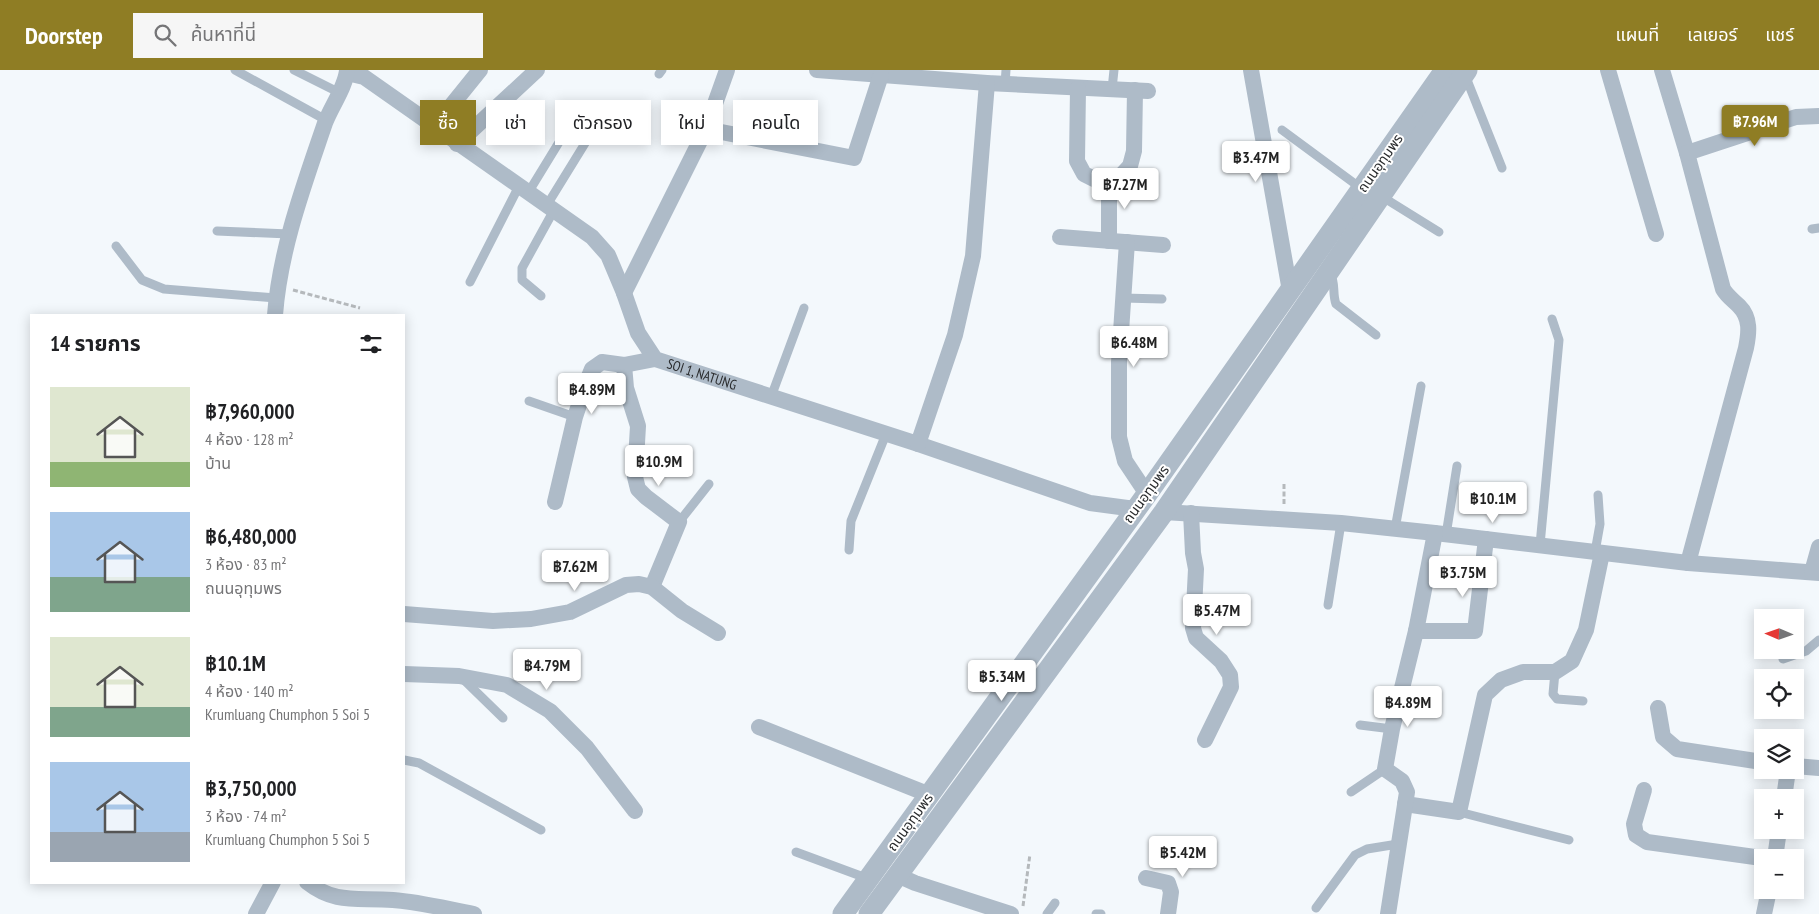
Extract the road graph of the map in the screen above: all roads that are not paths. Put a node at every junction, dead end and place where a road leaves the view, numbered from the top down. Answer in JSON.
{"nodes":[{"id":1,"x":236,"y":70,"type":"edge"},
{"id":2,"x":294,"y":70,"type":"edge"},
{"id":3,"x":480,"y":70,"type":"edge"},
{"id":4,"x":537,"y":70,"type":"edge"},
{"id":5,"x":817,"y":70,"type":"edge"},
{"id":6,"x":1114,"y":70,"type":"edge"},
{"id":7,"x":1251,"y":70,"type":"edge"},
{"id":8,"x":1608,"y":70,"type":"edge"},
{"id":9,"x":1662,"y":70,"type":"edge"},
{"id":10,"x":723,"y":71,"type":"edge"},
{"id":11,"x":1459,"y":71,"type":"edge"},
{"id":12,"x":347,"y":72,"type":"edge"},
{"id":13,"x":881,"y":75,"type":"junction"},
{"id":14,"x":1006,"y":77,"type":"edge"},
{"id":15,"x":987,"y":83,"type":"junction"},
{"id":16,"x":1078,"y":88,"type":"junction"},
{"id":17,"x":1112,"y":89,"type":"junction"},
{"id":18,"x":338,"y":92,"type":"junction"},
{"id":19,"x":456,"y":100,"type":"edge"},
{"id":20,"x":714,"y":100,"type":"edge"},
{"id":21,"x":1819,"y":116,"type":"edge"},
{"id":22,"x":420,"y":117,"type":"edge"},
{"id":23,"x":326,"y":120,"type":"junction"},
{"id":24,"x":476,"y":126,"type":"edge"},
{"id":25,"x":1282,"y":130,"type":"dead end"},
{"id":26,"x":723,"y":132,"type":"edge"},
{"id":27,"x":458,"y":145,"type":"edge"},
{"id":28,"x":557,"y":145,"type":"edge"},
{"id":29,"x":586,"y":145,"type":"edge"},
{"id":30,"x":698,"y":145,"type":"edge"},
{"id":31,"x":1687,"y":153,"type":"junction"},
{"id":32,"x":1502,"y":168,"type":"dead end"},
{"id":33,"x":1109,"y":179,"type":"junction"},
{"id":34,"x":524,"y":190,"type":"junction"},
{"id":35,"x":1371,"y":192,"type":"junction"},
{"id":36,"x":550,"y":208,"type":"junction"},
{"id":37,"x":217,"y":231,"type":"dead end"},
{"id":38,"x":1439,"y":232,"type":"dead end"},
{"id":39,"x":289,"y":234,"type":"junction"},
{"id":40,"x":1656,"y":234,"type":"dead end"},
{"id":41,"x":1060,"y":237,"type":"dead end"},
{"id":42,"x":1109,"y":241,"type":"junction"},
{"id":43,"x":1127,"y":242,"type":"junction"},
{"id":44,"x":1163,"y":245,"type":"dead end"},
{"id":45,"x":116,"y":246,"type":"dead end"},
{"id":46,"x":1329,"y":271,"type":"junction"},
{"id":47,"x":470,"y":282,"type":"dead end"},
{"id":48,"x":1290,"y":291,"type":"junction"},
{"id":49,"x":277,"y":292,"type":"junction"},
{"id":50,"x":624,"y":293,"type":"junction"},
{"id":51,"x":541,"y":296,"type":"dead end"},
{"id":52,"x":1123,"y":298,"type":"junction"},
{"id":53,"x":1162,"y":299,"type":"dead end"},
{"id":54,"x":804,"y":308,"type":"dead end"},
{"id":55,"x":275,"y":314,"type":"edge"},
{"id":56,"x":1552,"y":319,"type":"dead end"},
{"id":57,"x":1376,"y":334,"type":"dead end"},
{"id":58,"x":655,"y":359,"type":"junction"},
{"id":59,"x":624,"y":365,"type":"junction"},
{"id":60,"x":1421,"y":386,"type":"dead end"},
{"id":61,"x":771,"y":397,"type":"junction"},
{"id":62,"x":529,"y":401,"type":"dead end"},
{"id":63,"x":576,"y":417,"type":"junction"},
{"id":64,"x":886,"y":434,"type":"junction"},
{"id":65,"x":918,"y":444,"type":"junction"},
{"id":66,"x":1457,"y":466,"type":"dead end"},
{"id":67,"x":709,"y":484,"type":"dead end"},
{"id":68,"x":1598,"y":495,"type":"dead end"},
{"id":69,"x":556,"y":502,"type":"dead end"},
{"id":70,"x":1141,"y":502,"type":"junction"},
{"id":71,"x":1164,"y":512,"type":"junction"},
{"id":72,"x":1191,"y":513,"type":"junction"},
{"id":73,"x":679,"y":522,"type":"junction"},
{"id":74,"x":1341,"y":524,"type":"junction"},
{"id":75,"x":1394,"y":529,"type":"junction"},
{"id":76,"x":1441,"y":534,"type":"junction"},
{"id":77,"x":1486,"y":539,"type":"junction"},
{"id":78,"x":1540,"y":545,"type":"junction"},
{"id":79,"x":1819,"y":547,"type":"edge"},
{"id":80,"x":849,"y":550,"type":"dead end"},
{"id":81,"x":1599,"y":552,"type":"junction"},
{"id":82,"x":1688,"y":563,"type":"junction"},
{"id":83,"x":1816,"y":572,"type":"edge"},
{"id":84,"x":652,"y":587,"type":"junction"},
{"id":85,"x":1328,"y":605,"type":"dead end"},
{"id":86,"x":405,"y":614,"type":"edge"},
{"id":87,"x":1416,"y":631,"type":"junction"},
{"id":88,"x":718,"y":633,"type":"dead end"},
{"id":89,"x":1819,"y":640,"type":"edge"},
{"id":90,"x":1804,"y":652,"type":"edge"},
{"id":91,"x":1555,"y":672,"type":"junction"},
{"id":92,"x":405,"y":674,"type":"edge"},
{"id":93,"x":459,"y":676,"type":"junction"},
{"id":94,"x":1583,"y":701,"type":"dead end"},
{"id":95,"x":1658,"y":708,"type":"dead end"},
{"id":96,"x":503,"y":718,"type":"dead end"},
{"id":97,"x":1360,"y":725,"type":"dead end"},
{"id":98,"x":759,"y":727,"type":"dead end"},
{"id":99,"x":1392,"y":729,"type":"junction"},
{"id":100,"x":1205,"y":740,"type":"dead end"},
{"id":101,"x":405,"y":760,"type":"edge"},
{"id":102,"x":1754,"y":761,"type":"edge"},
{"id":103,"x":1804,"y":767,"type":"edge"},
{"id":104,"x":1819,"y":768,"type":"edge"},
{"id":105,"x":1385,"y":769,"type":"junction"},
{"id":106,"x":1644,"y":790,"type":"dead end"},
{"id":107,"x":1351,"y":792,"type":"dead end"},
{"id":108,"x":930,"y":795,"type":"junction"},
{"id":109,"x":1404,"y":804,"type":"junction"},
{"id":110,"x":635,"y":811,"type":"dead end"},
{"id":111,"x":1459,"y":812,"type":"junction"},
{"id":112,"x":541,"y":830,"type":"dead end"},
{"id":113,"x":1569,"y":840,"type":"dead end"},
{"id":114,"x":1398,"y":844,"type":"junction"},
{"id":115,"x":796,"y":852,"type":"dead end"},
{"id":116,"x":1754,"y":857,"type":"edge"},
{"id":117,"x":898,"y":875,"type":"junction"},
{"id":118,"x":1146,"y":878,"type":"dead end"},
{"id":119,"x":869,"y":879,"type":"junction"},
{"id":120,"x":271,"y":884,"type":"edge"},
{"id":121,"x":309,"y":884,"type":"edge"},
{"id":122,"x":1767,"y":899,"type":"edge"},
{"id":123,"x":1055,"y":903,"type":"dead end"},
{"id":124,"x":1316,"y":908,"type":"dead end"},
{"id":125,"x":259,"y":913,"type":"edge"},
{"id":126,"x":474,"y":914,"type":"edge"},
{"id":127,"x":843,"y":914,"type":"edge"},
{"id":128,"x":869,"y":914,"type":"edge"},
{"id":129,"x":1010,"y":914,"type":"edge"},
{"id":130,"x":1047,"y":914,"type":"edge"},
{"id":131,"x":1096,"y":914,"type":"edge"},
{"id":132,"x":1101,"y":914,"type":"edge"},
{"id":133,"x":1168,"y":914,"type":"edge"},
{"id":134,"x":1388,"y":914,"type":"edge"},
{"id":135,"x":1764,"y":914,"type":"edge"}],
"edges":[{"from":1,"to":23,"type":"lane"},
{"from":2,"to":18,"type":"lane"},
{"from":3,"to":19,"type":"street"},
{"from":4,"to":24,"type":"street"},
{"from":5,"to":13,"type":"street"},
{"from":6,"to":17,"type":"lane"},
{"from":7,"to":48,"type":"street"},
{"from":8,"to":40,"type":"street"},
{"from":9,"to":31,"type":"street"},
{"from":10,"to":20,"type":"street"},
{"from":11,"to":32,"type":"lane"},
{"from":11,"to":35,"type":"street","name":"ถนนอุทุมพร"},
{"from":12,"to":18,"type":"street"},
{"from":12,"to":22,"type":"street","name":"SOI 1, NATUNG"},
{"from":13,"to":15,"type":"street"},
{"from":13,"to":26,"type":"street"},
{"from":14,"to":15,"type":"street"},
{"from":14,"to":16,"type":"street"},
{"from":15,"to":65,"type":"street"},
{"from":16,"to":17,"type":"street"},
{"from":16,"to":33,"type":"street"},
{"from":17,"to":33,"type":"street"},
{"from":18,"to":23,"type":"street"},
{"from":21,"to":31,"type":"street"},
{"from":23,"to":39,"type":"street"},
{"from":25,"to":35,"type":"lane"},
{"from":27,"to":34,"type":"street","name":"SOI 1, NATUNG"},
{"from":28,"to":34,"type":"lane"},
{"from":29,"to":36,"type":"lane"},
{"from":30,"to":50,"type":"street"},
{"from":31,"to":82,"type":"street"},
{"from":33,"to":42,"type":"street"},
{"from":34,"to":36,"type":"street","name":"SOI 1, NATUNG"},
{"from":34,"to":47,"type":"lane"},
{"from":35,"to":38,"type":"lane"},
{"from":35,"to":46,"type":"street","name":"ถนนอุทุมพร"},
{"from":35,"to":48,"type":"street","name":"ถนนอุทุมพร"},
{"from":36,"to":50,"type":"street","name":"SOI 1, NATUNG"},
{"from":36,"to":51,"type":"lane"},
{"from":37,"to":39,"type":"lane"},
{"from":39,"to":49,"type":"street"},
{"from":41,"to":42,"type":"street"},
{"from":42,"to":43,"type":"street"},
{"from":43,"to":44,"type":"street"},
{"from":43,"to":52,"type":"street"},
{"from":45,"to":49,"type":"lane"},
{"from":46,"to":57,"type":"lane"},
{"from":46,"to":71,"type":"street","name":"ถนนอุทุมพร"},
{"from":48,"to":70,"type":"street","name":"ถนนอุทุมพร"},
{"from":49,"to":55,"type":"street"},
{"from":50,"to":58,"type":"street","name":"SOI 1, NATUNG"},
{"from":52,"to":53,"type":"lane"},
{"from":52,"to":70,"type":"street"},
{"from":54,"to":61,"type":"lane"},
{"from":56,"to":78,"type":"lane"},
{"from":58,"to":59,"type":"street"},
{"from":58,"to":61,"type":"street","name":"SOI 1, NATUNG"},
{"from":59,"to":63,"type":"street"},
{"from":59,"to":73,"type":"street"},
{"from":60,"to":75,"type":"lane"},
{"from":61,"to":64,"type":"street","name":"SOI 1, NATUNG"},
{"from":62,"to":63,"type":"lane"},
{"from":63,"to":69,"type":"street"},
{"from":64,"to":65,"type":"street","name":"SOI 1, NATUNG"},
{"from":64,"to":80,"type":"lane"},
{"from":65,"to":70,"type":"street","name":"SOI 1, NATUNG"},
{"from":66,"to":76,"type":"lane"},
{"from":67,"to":73,"type":"lane"},
{"from":68,"to":81,"type":"lane"},
{"from":70,"to":71,"type":"street"},
{"from":70,"to":108,"type":"street","name":"ถนนอุทุมพร"},
{"from":71,"to":72,"type":"street"},
{"from":71,"to":117,"type":"street","name":"ถนนอุทุมพร"},
{"from":72,"to":74,"type":"street"},
{"from":72,"to":100,"type":"street"},
{"from":73,"to":84,"type":"street"},
{"from":74,"to":75,"type":"street"},
{"from":74,"to":85,"type":"lane"},
{"from":75,"to":76,"type":"street"},
{"from":76,"to":77,"type":"street"},
{"from":76,"to":87,"type":"street"},
{"from":77,"to":78,"type":"street"},
{"from":77,"to":87,"type":"street"},
{"from":78,"to":81,"type":"street"},
{"from":79,"to":83,"type":"street"},
{"from":81,"to":82,"type":"street"},
{"from":81,"to":91,"type":"street"},
{"from":82,"to":83,"type":"street"},
{"from":84,"to":86,"type":"street"},
{"from":84,"to":88,"type":"street"},
{"from":87,"to":99,"type":"street"},
{"from":89,"to":90,"type":"lane"},
{"from":91,"to":94,"type":"lane"},
{"from":91,"to":111,"type":"street"},
{"from":92,"to":93,"type":"street"},
{"from":93,"to":96,"type":"lane"},
{"from":93,"to":110,"type":"street"},
{"from":95,"to":102,"type":"street"},
{"from":97,"to":99,"type":"lane"},
{"from":98,"to":108,"type":"street"},
{"from":99,"to":105,"type":"street"},
{"from":101,"to":112,"type":"lane"},
{"from":103,"to":104,"type":"street"},
{"from":105,"to":107,"type":"lane"},
{"from":105,"to":109,"type":"street"},
{"from":106,"to":116,"type":"street"},
{"from":108,"to":119,"type":"street","name":"ถนนอุทุมพร"},
{"from":109,"to":111,"type":"street"},
{"from":109,"to":114,"type":"street"},
{"from":111,"to":113,"type":"lane"},
{"from":114,"to":124,"type":"lane"},
{"from":114,"to":134,"type":"street"},
{"from":115,"to":119,"type":"lane"},
{"from":117,"to":128,"type":"street","name":"ถนนอุทุมพร"},
{"from":117,"to":129,"type":"street"},
{"from":118,"to":133,"type":"street"},
{"from":119,"to":127,"type":"street","name":"ถนนอุทุมพร"},
{"from":120,"to":125,"type":"street"},
{"from":121,"to":126,"type":"street"},
{"from":122,"to":135,"type":"street"},
{"from":123,"to":130,"type":"lane"},
{"from":131,"to":132,"type":"lane"}]}
